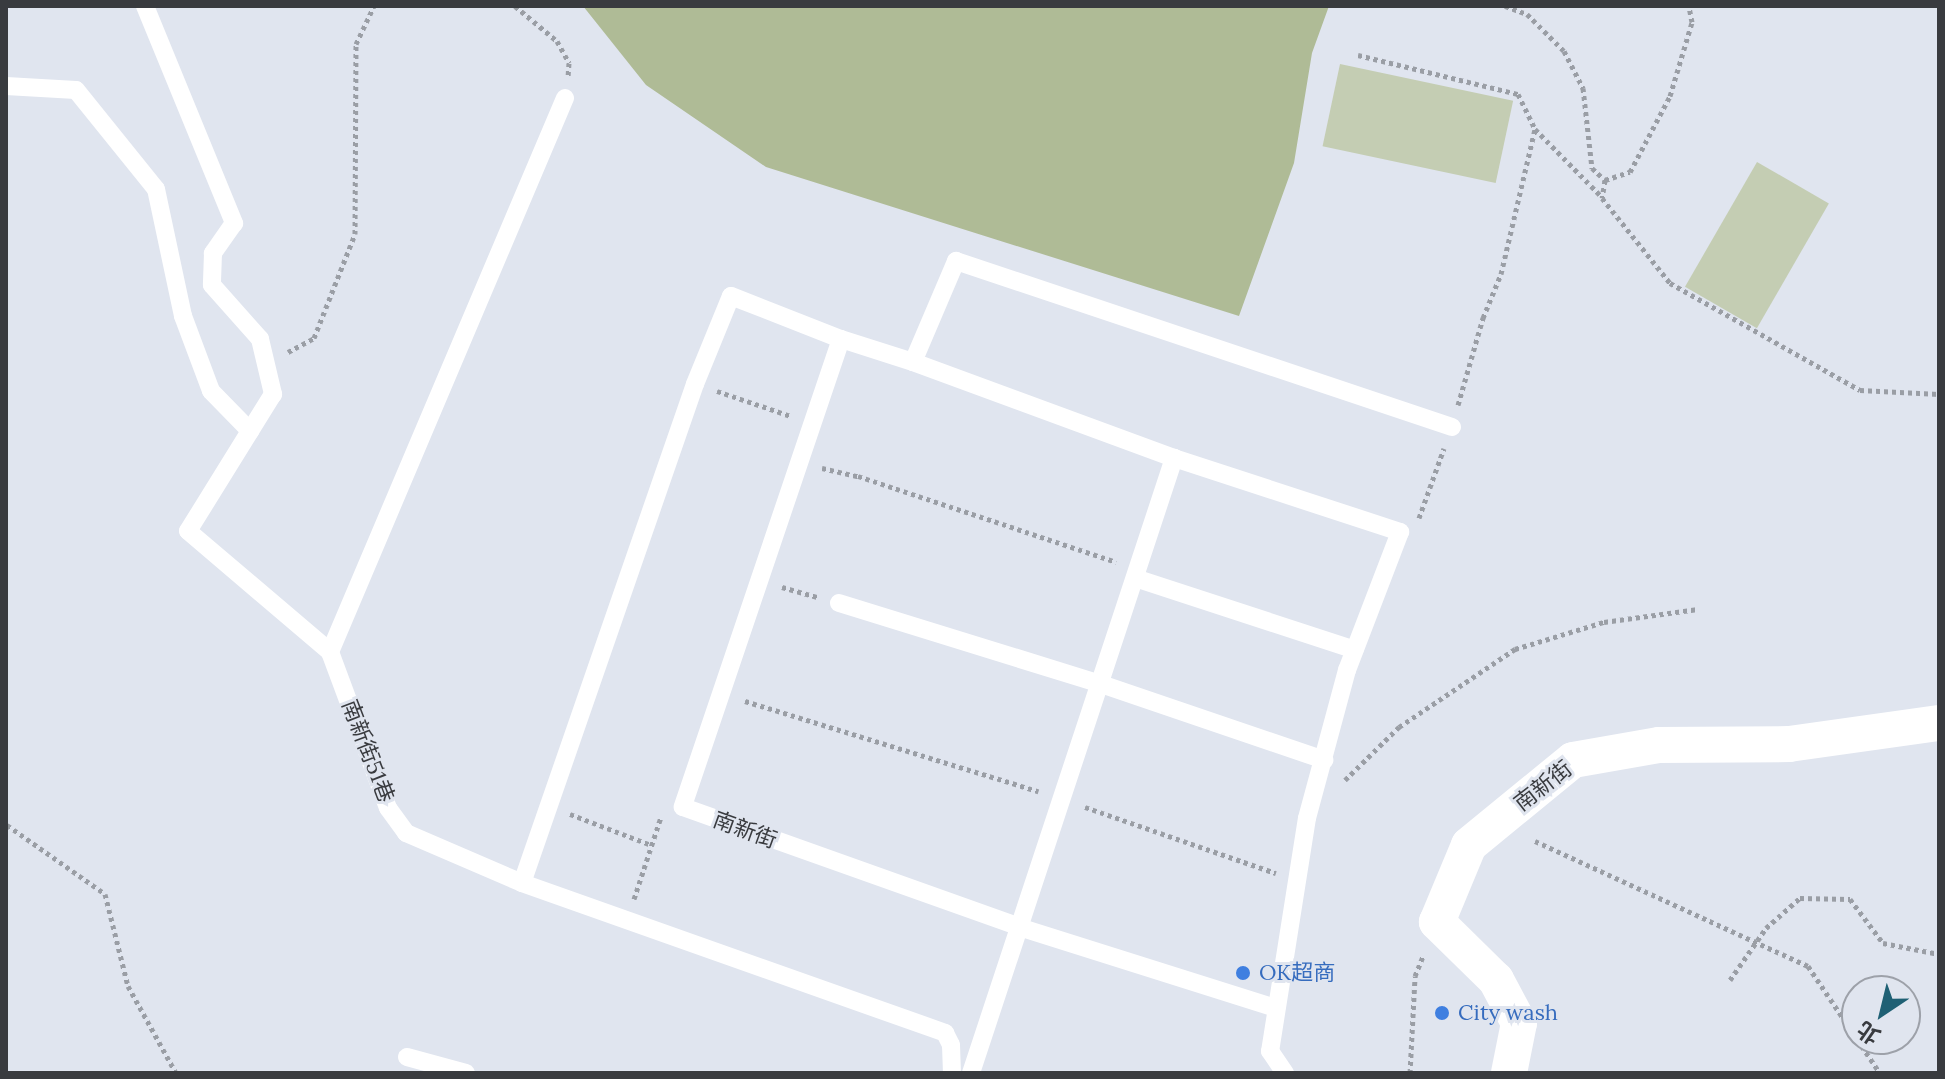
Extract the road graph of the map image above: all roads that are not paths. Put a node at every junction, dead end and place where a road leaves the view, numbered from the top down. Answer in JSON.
{"nodes":[{"id":1,"x":145,"y":6,"type":"edge"},
{"id":2,"x":6,"y":86,"type":"edge"},
{"id":3,"x":565,"y":98,"type":"road end"},
{"id":4,"x":841,"y":339,"type":"junction"},
{"id":5,"x":913,"y":362,"type":"junction"},
{"id":6,"x":1452,"y":427,"type":"road end"},
{"id":7,"x":250,"y":431,"type":"junction"},
{"id":8,"x":1174,"y":458,"type":"junction"},
{"id":9,"x":1135,"y":578,"type":"junction"},
{"id":10,"x":839,"y":603,"type":"road end"},
{"id":11,"x":1355,"y":650,"type":"junction"},
{"id":12,"x":330,"y":652,"type":"junction"},
{"id":13,"x":1101,"y":684,"type":"junction"},
{"id":14,"x":1939,"y":723,"type":"edge"},
{"id":15,"x":1324,"y":760,"type":"junction"},
{"id":16,"x":522,"y":883,"type":"junction"},
{"id":17,"x":1022,"y":928,"type":"junction"},
{"id":18,"x":1276,"y":1008,"type":"junction"},
{"id":19,"x":407,"y":1057,"type":"dead end"},
{"id":20,"x":466,"y":1073,"type":"edge"},
{"id":21,"x":952,"y":1073,"type":"edge"},
{"id":22,"x":971,"y":1073,"type":"edge"},
{"id":23,"x":1285,"y":1073,"type":"edge"},
{"id":24,"x":1509,"y":1073,"type":"edge"}],
"edges":[{"from":1,"to":7,"type":"lane"},
{"from":2,"to":7,"type":"lane"},
{"from":3,"to":12,"type":"lane"},
{"from":4,"to":5,"type":"lane"},
{"from":4,"to":16,"type":"lane"},
{"from":4,"to":17,"type":"lane","name":"南新街"},
{"from":5,"to":6,"type":"lane"},
{"from":5,"to":8,"type":"lane"},
{"from":7,"to":12,"type":"lane"},
{"from":8,"to":9,"type":"lane"},
{"from":8,"to":11,"type":"lane"},
{"from":9,"to":11,"type":"lane"},
{"from":9,"to":13,"type":"lane"},
{"from":10,"to":13,"type":"lane"},
{"from":11,"to":15,"type":"lane"},
{"from":12,"to":16,"type":"lane","name":"南新街51巷"},
{"from":13,"to":15,"type":"lane"},
{"from":13,"to":17,"type":"lane"},
{"from":14,"to":24,"type":"street","name":"南新街"},
{"from":15,"to":18,"type":"lane"},
{"from":16,"to":21,"type":"lane","name":"南新街51巷"},
{"from":17,"to":18,"type":"lane","name":"南新街"},
{"from":17,"to":22,"type":"lane"},
{"from":18,"to":23,"type":"lane"},
{"from":19,"to":20,"type":"lane"}]}
